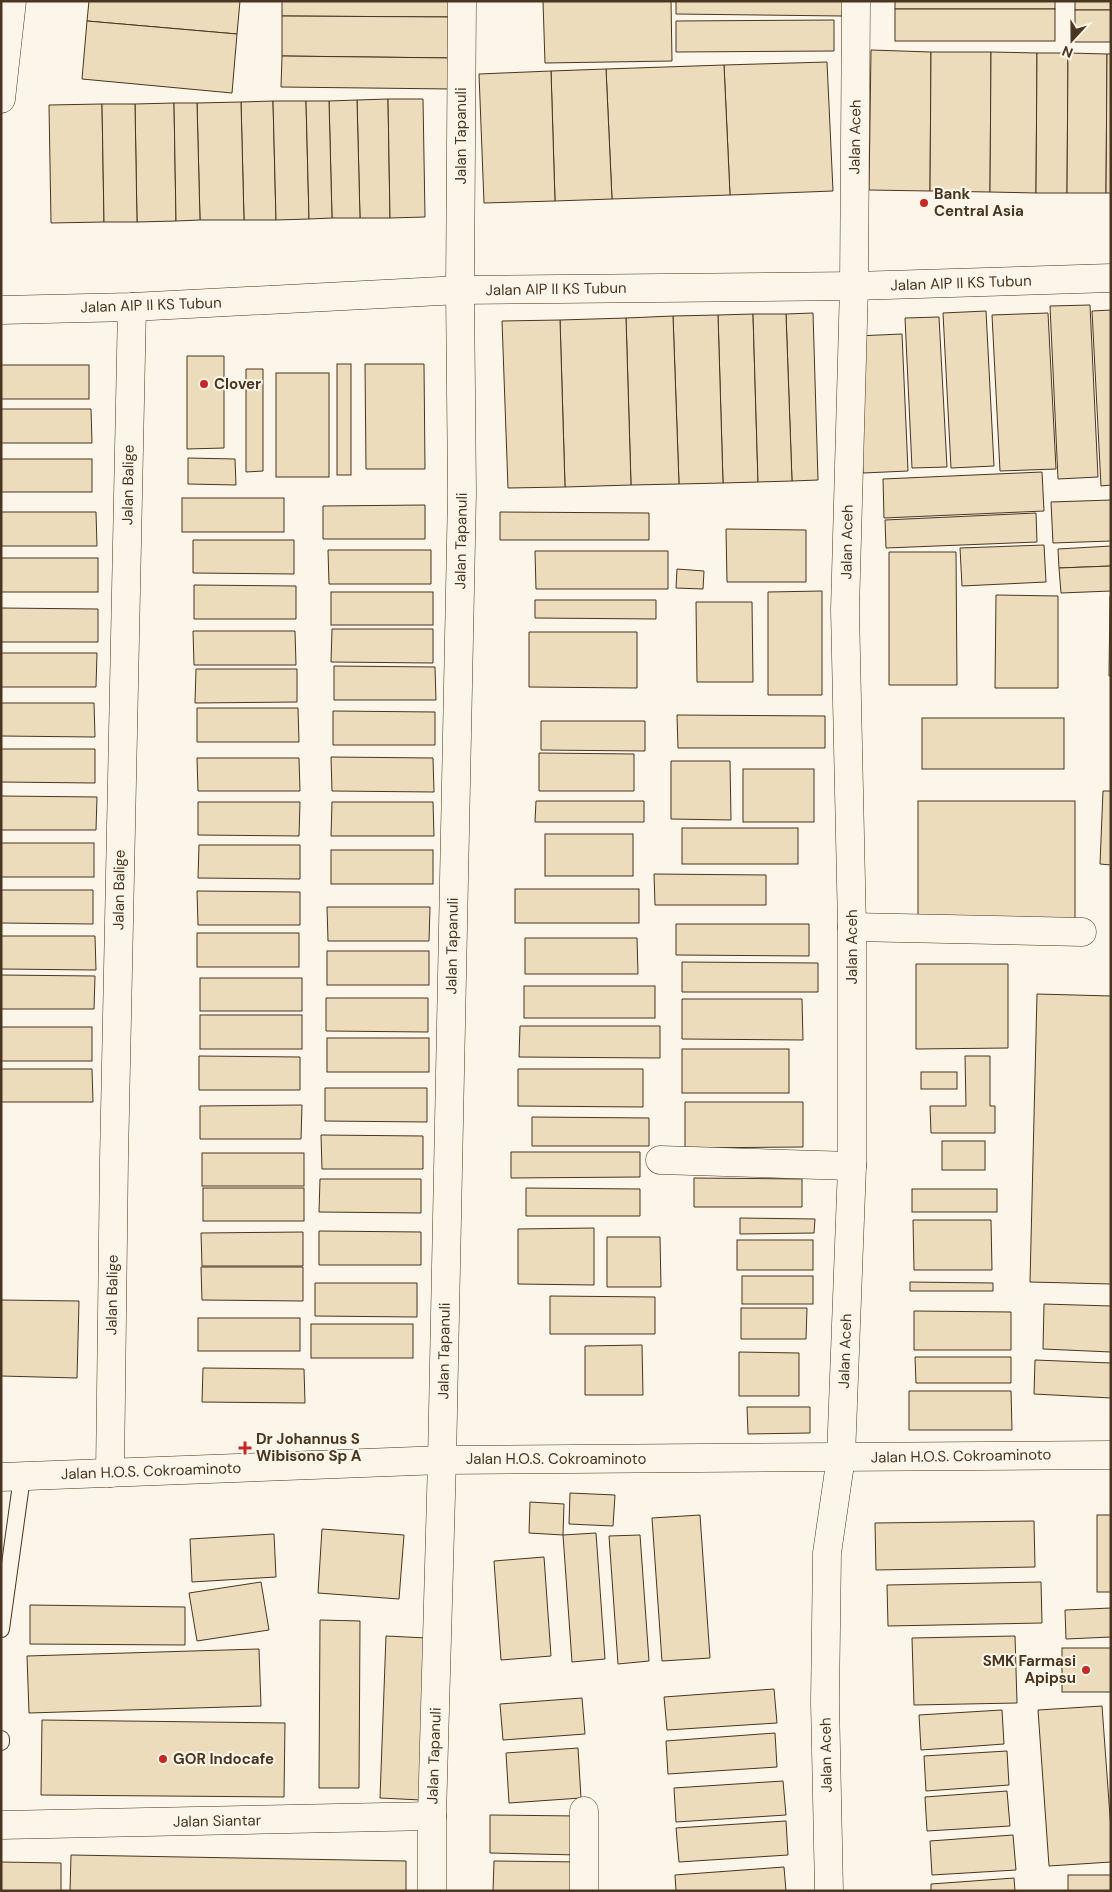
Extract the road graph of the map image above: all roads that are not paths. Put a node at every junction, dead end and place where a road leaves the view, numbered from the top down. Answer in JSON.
{"nodes":[{"id":1,"x":12,"y":1,"type":"edge"},
{"id":2,"x":462,"y":1,"type":"edge"},
{"id":3,"x":856,"y":1,"type":"edge"},
{"id":4,"x":1,"y":99,"type":"edge"},
{"id":5,"x":1111,"y":278,"type":"edge"},
{"id":6,"x":854,"y":286,"type":"junction"},
{"id":7,"x":460,"y":290,"type":"junction"},
{"id":8,"x":132,"y":307,"type":"junction"},
{"id":9,"x":1,"y":310,"type":"edge"},
{"id":10,"x":852,"y":927,"type":"junction"},
{"id":11,"x":1082,"y":932,"type":"dead end"},
{"id":12,"x":660,"y":1160,"type":"dead end"},
{"id":13,"x":852,"y":1166,"type":"junction"},
{"id":14,"x":1111,"y":1455,"type":"edge"},
{"id":15,"x":841,"y":1457,"type":"junction"},
{"id":16,"x":442,"y":1460,"type":"junction"},
{"id":17,"x":110,"y":1473,"type":"junction"},
{"id":18,"x":12,"y":1477,"type":"edge"},
{"id":19,"x":1,"y":1629,"type":"edge"},
{"id":20,"x":584,"y":1811,"type":"dead end"},
{"id":21,"x":432,"y":1816,"type":"junction"},
{"id":22,"x":1,"y":1825,"type":"edge"},
{"id":23,"x":432,"y":1891,"type":"edge"},
{"id":24,"x":584,"y":1891,"type":"edge"},
{"id":25,"x":829,"y":1891,"type":"edge"}],
"edges":[{"from":1,"to":4,"type":"street"},
{"from":2,"to":7,"type":"street","name":"Jalan Tapanuli"},
{"from":3,"to":6,"type":"street","name":"Jalan Aceh"},
{"from":5,"to":6,"type":"street","name":"Jalan AIP II KS Tubun"},
{"from":6,"to":7,"type":"street","name":"Jalan AIP II KS Tubun"},
{"from":6,"to":10,"type":"street","name":"Jalan Aceh"},
{"from":7,"to":8,"type":"street","name":"Jalan AIP II KS Tubun"},
{"from":7,"to":16,"type":"street","name":"Jalan Tapanuli"},
{"from":8,"to":9,"type":"street","name":"Jalan AIP II KS Tubun"},
{"from":8,"to":17,"type":"street","name":"Jalan Balige"},
{"from":10,"to":11,"type":"street"},
{"from":10,"to":13,"type":"street","name":"Jalan Aceh"},
{"from":12,"to":13,"type":"street"},
{"from":13,"to":15,"type":"street","name":"Jalan Aceh"},
{"from":14,"to":15,"type":"street","name":"Jalan H.O.S. Cokroaminoto"},
{"from":15,"to":16,"type":"street","name":"Jalan H.O.S. Cokroaminoto"},
{"from":15,"to":25,"type":"street","name":"Jalan Aceh"},
{"from":16,"to":17,"type":"street","name":"Jalan H.O.S. Cokroaminoto"},
{"from":16,"to":21,"type":"street","name":"Jalan Tapanuli"},
{"from":17,"to":18,"type":"street","name":"Jalan H.O.S. Cokroaminoto"},
{"from":18,"to":19,"type":"lane"},
{"from":20,"to":24,"type":"street"},
{"from":21,"to":22,"type":"street","name":"Jalan Siantar"},
{"from":21,"to":23,"type":"street","name":"Jalan Tapanuli"}]}
